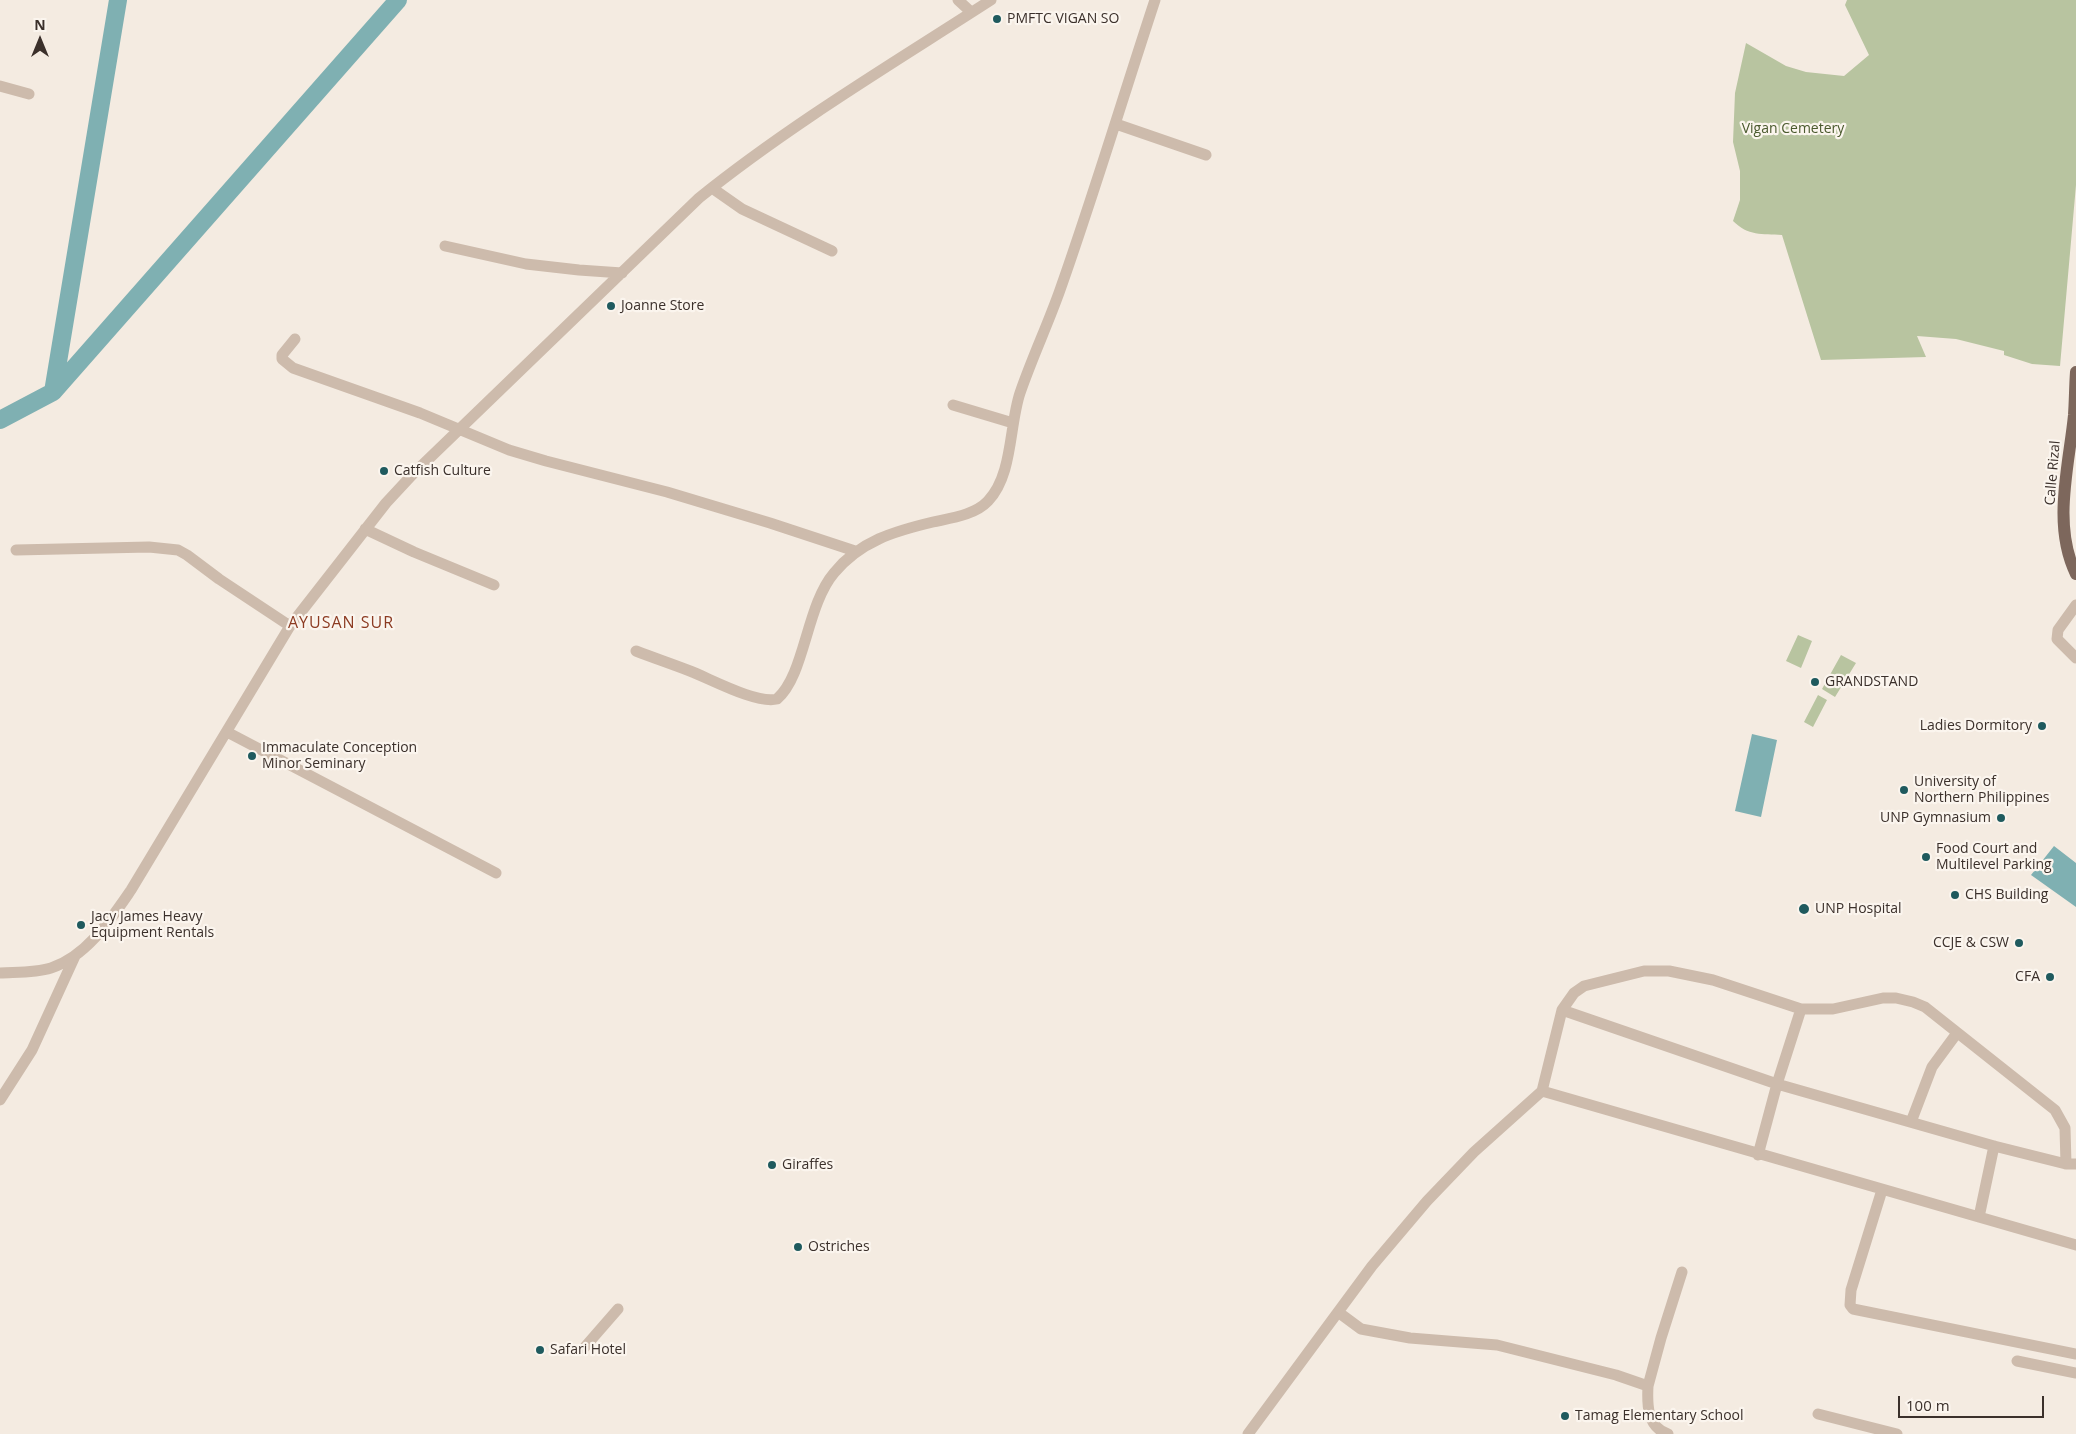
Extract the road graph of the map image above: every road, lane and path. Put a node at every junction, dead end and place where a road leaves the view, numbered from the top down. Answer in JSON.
{"nodes":[{"id":1,"x":958,"y":0,"type":"edge"},
{"id":2,"x":991,"y":0,"type":"edge"},
{"id":3,"x":1155,"y":0,"type":"edge"},
{"id":4,"x":971,"y":12,"type":"junction"},
{"id":5,"x":0,"y":86,"type":"edge"},
{"id":6,"x":29,"y":94,"type":"dead end"},
{"id":7,"x":1116,"y":124,"type":"junction"},
{"id":8,"x":1206,"y":155,"type":"dead end"},
{"id":9,"x":712,"y":188,"type":"junction"},
{"id":10,"x":445,"y":246,"type":"dead end"},
{"id":11,"x":832,"y":251,"type":"dead end"},
{"id":12,"x":622,"y":272,"type":"junction"},
{"id":13,"x":296,"y":339,"type":"dead end"},
{"id":14,"x":2076,"y":372,"type":"edge"},
{"id":15,"x":953,"y":405,"type":"dead end"},
{"id":16,"x":1013,"y":423,"type":"junction"},
{"id":17,"x":459,"y":430,"type":"junction"},
{"id":18,"x":2071,"y":472,"type":"edge"},
{"id":19,"x":365,"y":529,"type":"junction"},
{"id":20,"x":16,"y":550,"type":"dead end"},
{"id":21,"x":855,"y":551,"type":"junction"},
{"id":22,"x":2076,"y":574,"type":"edge"},
{"id":23,"x":494,"y":585,"type":"dead end"},
{"id":24,"x":2076,"y":605,"type":"edge"},
{"id":25,"x":290,"y":626,"type":"junction"},
{"id":26,"x":636,"y":651,"type":"dead end"},
{"id":27,"x":2076,"y":658,"type":"edge"},
{"id":28,"x":227,"y":732,"type":"junction"},
{"id":29,"x":496,"y":872,"type":"dead end"},
{"id":30,"x":75,"y":956,"type":"junction"},
{"id":31,"x":0,"y":973,"type":"edge"},
{"id":32,"x":1562,"y":1010,"type":"junction"},
{"id":33,"x":1801,"y":1010,"type":"junction"},
{"id":34,"x":1957,"y":1033,"type":"junction"},
{"id":35,"x":1777,"y":1084,"type":"junction"},
{"id":36,"x":1542,"y":1091,"type":"junction"},
{"id":37,"x":0,"y":1100,"type":"edge"},
{"id":38,"x":1911,"y":1122,"type":"junction"},
{"id":39,"x":1994,"y":1146,"type":"junction"},
{"id":40,"x":1758,"y":1155,"type":"junction"},
{"id":41,"x":2071,"y":1164,"type":"edge"},
{"id":42,"x":1882,"y":1190,"type":"junction"},
{"id":43,"x":1979,"y":1217,"type":"junction"},
{"id":44,"x":2076,"y":1246,"type":"edge"},
{"id":45,"x":1682,"y":1272,"type":"dead end"},
{"id":46,"x":618,"y":1309,"type":"dead end"},
{"id":47,"x":1338,"y":1312,"type":"junction"},
{"id":48,"x":584,"y":1348,"type":"dead end"},
{"id":49,"x":2076,"y":1354,"type":"edge"},
{"id":50,"x":2017,"y":1361,"type":"dead end"},
{"id":51,"x":2076,"y":1374,"type":"edge"},
{"id":52,"x":1648,"y":1386,"type":"junction"},
{"id":53,"x":1818,"y":1414,"type":"dead end"},
{"id":54,"x":1248,"y":1434,"type":"edge"},
{"id":55,"x":1668,"y":1434,"type":"edge"},
{"id":56,"x":1897,"y":1434,"type":"edge"}],
"edges":[{"from":1,"to":4,"type":"street"},
{"from":2,"to":4,"type":"street"},
{"from":3,"to":7,"type":"street"},
{"from":4,"to":9,"type":"street"},
{"from":5,"to":6,"type":"street"},
{"from":7,"to":8,"type":"street"},
{"from":7,"to":16,"type":"street"},
{"from":9,"to":11,"type":"street"},
{"from":9,"to":12,"type":"street"},
{"from":10,"to":12,"type":"street"},
{"from":12,"to":17,"type":"street"},
{"from":13,"to":17,"type":"street"},
{"from":14,"to":18,"type":"main road","name":"Calle Rizal"},
{"from":15,"to":16,"type":"street"},
{"from":16,"to":21,"type":"street"},
{"from":17,"to":19,"type":"street"},
{"from":17,"to":21,"type":"street"},
{"from":18,"to":22,"type":"main road","name":"Calle Rizal"},
{"from":19,"to":23,"type":"street"},
{"from":19,"to":25,"type":"street"},
{"from":20,"to":25,"type":"street"},
{"from":21,"to":26,"type":"street"},
{"from":24,"to":27,"type":"street"},
{"from":25,"to":28,"type":"street"},
{"from":28,"to":29,"type":"street"},
{"from":28,"to":30,"type":"street"},
{"from":30,"to":31,"type":"street"},
{"from":30,"to":37,"type":"street"},
{"from":32,"to":33,"type":"street"},
{"from":32,"to":35,"type":"street"},
{"from":32,"to":36,"type":"street"},
{"from":33,"to":34,"type":"street"},
{"from":33,"to":35,"type":"street"},
{"from":34,"to":38,"type":"street"},
{"from":34,"to":41,"type":"street"},
{"from":35,"to":38,"type":"street"},
{"from":35,"to":40,"type":"street"},
{"from":36,"to":40,"type":"street"},
{"from":36,"to":47,"type":"street"},
{"from":38,"to":39,"type":"street"},
{"from":39,"to":41,"type":"street"},
{"from":39,"to":43,"type":"street"},
{"from":40,"to":42,"type":"street"},
{"from":42,"to":43,"type":"street"},
{"from":42,"to":49,"type":"street"},
{"from":43,"to":44,"type":"street"},
{"from":45,"to":52,"type":"street"},
{"from":46,"to":48,"type":"street"},
{"from":47,"to":52,"type":"street"},
{"from":47,"to":54,"type":"street"},
{"from":50,"to":51,"type":"street"},
{"from":52,"to":55,"type":"street"},
{"from":53,"to":56,"type":"street"}]}
